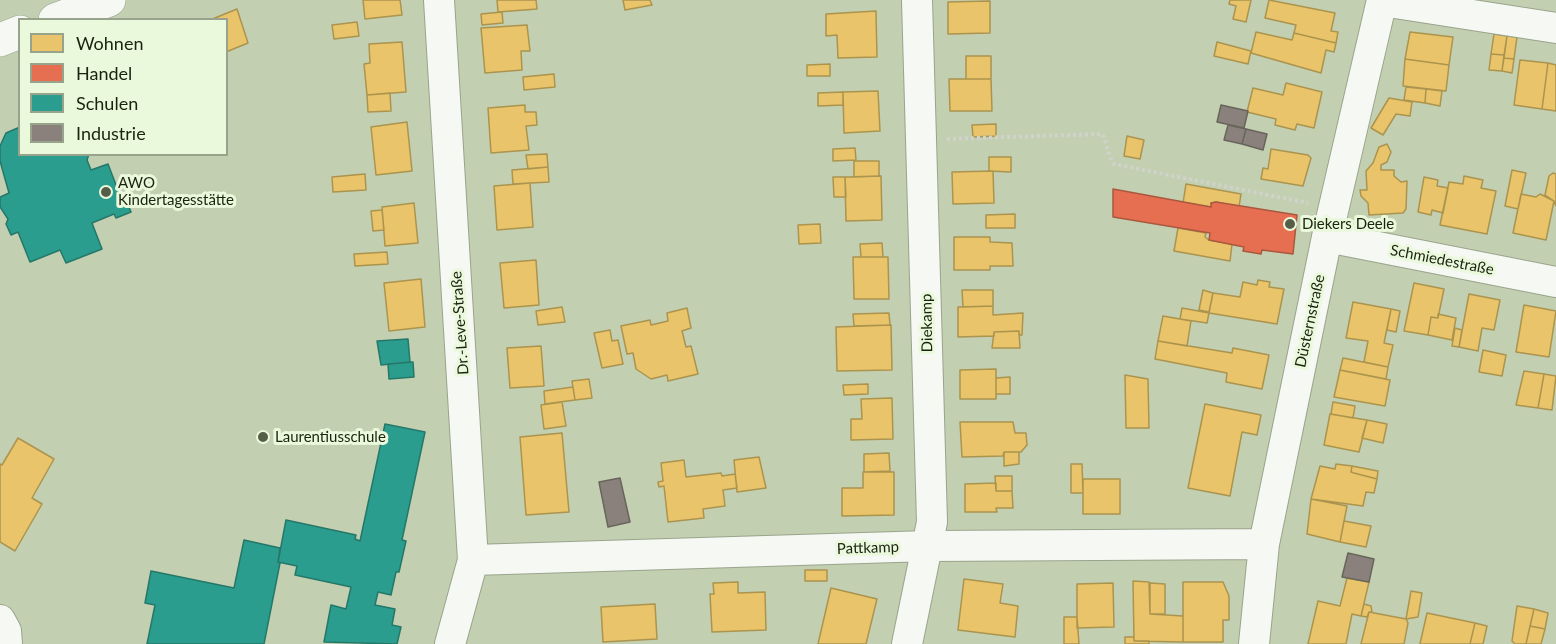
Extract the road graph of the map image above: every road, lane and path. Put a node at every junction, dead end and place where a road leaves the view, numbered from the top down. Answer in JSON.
{"nodes":[{"id":1,"x":109,"y":0,"type":"edge"},
{"id":2,"x":439,"y":0,"type":"edge"},
{"id":3,"x":917,"y":0,"type":"edge"},
{"id":4,"x":1382,"y":1,"type":"edge"},
{"id":5,"x":60,"y":18,"type":"edge"},
{"id":6,"x":1556,"y":28,"type":"edge"},
{"id":7,"x":922,"y":140,"type":"junction"},
{"id":8,"x":1335,"y":208,"type":"junction"},
{"id":9,"x":1327,"y":237,"type":"junction"},
{"id":10,"x":1556,"y":282,"type":"edge"},
{"id":11,"x":1264,"y":544,"type":"junction"},
{"id":12,"x":929,"y":546,"type":"junction"},
{"id":13,"x":473,"y":560,"type":"junction"},
{"id":14,"x":0,"y":620,"type":"edge"},
{"id":15,"x":7,"y":644,"type":"edge"},
{"id":16,"x":450,"y":644,"type":"edge"},
{"id":17,"x":907,"y":644,"type":"edge"},
{"id":18,"x":1254,"y":644,"type":"edge"}],
"edges":[{"from":1,"to":5,"type":"street"},
{"from":2,"to":13,"type":"street","name":"Dr.-Leve-Straße"},
{"from":3,"to":7,"type":"street","name":"Diekamp"},
{"from":4,"to":6,"type":"street"},
{"from":4,"to":8,"type":"street","name":"Düsternstraße"},
{"from":7,"to":8,"type":"path"},
{"from":7,"to":12,"type":"street","name":"Diekamp"},
{"from":8,"to":9,"type":"street","name":"Düsternstraße"},
{"from":9,"to":10,"type":"street","name":"Schmiedestraße"},
{"from":9,"to":11,"type":"street","name":"Düsternstraße"},
{"from":11,"to":12,"type":"street","name":"Pattkamp"},
{"from":11,"to":18,"type":"street","name":"Düsternstraße"},
{"from":12,"to":13,"type":"street","name":"Pattkamp"},
{"from":12,"to":17,"type":"street","name":"Diekamp"},
{"from":13,"to":16,"type":"street","name":"Dr.-Leve-Straße"},
{"from":14,"to":15,"type":"street"}]}
